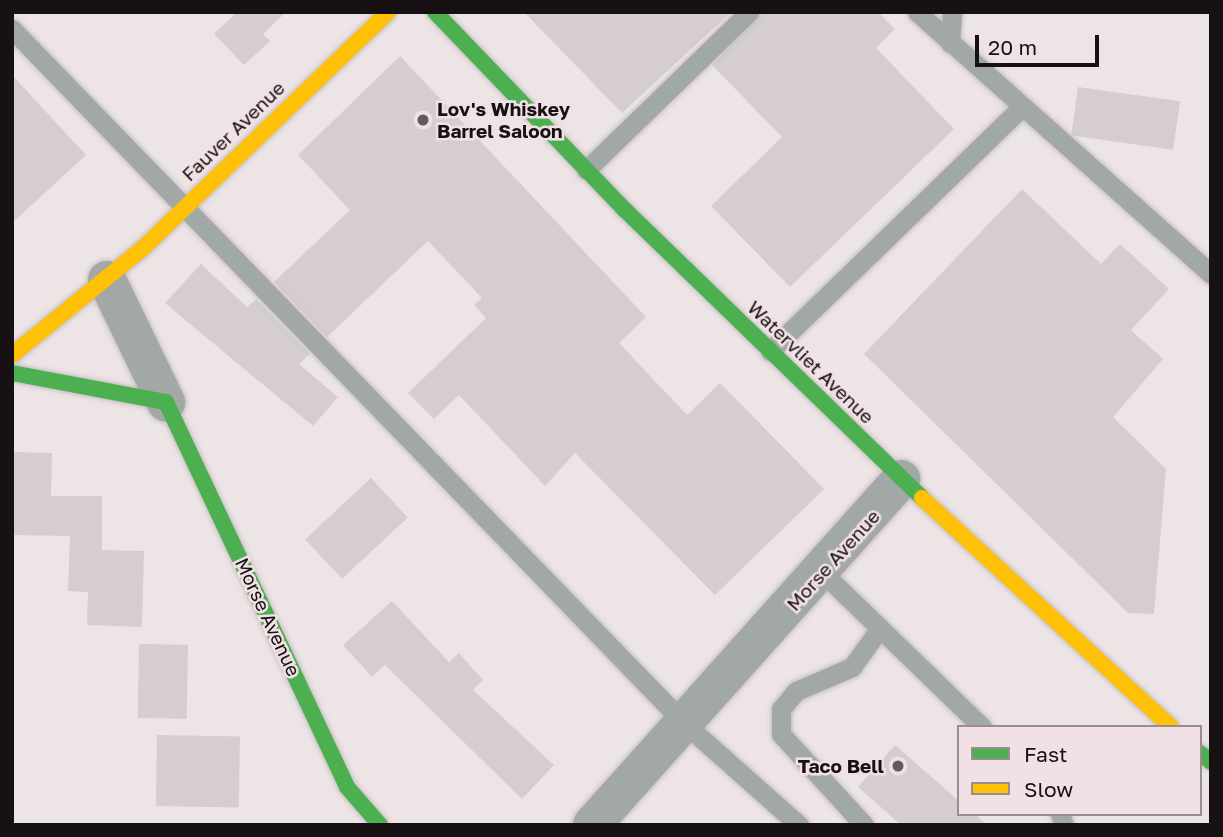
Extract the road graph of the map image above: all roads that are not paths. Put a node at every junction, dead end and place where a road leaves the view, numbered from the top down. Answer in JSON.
{"nodes":[{"id":1,"x":388,"y":12,"type":"edge"},
{"id":2,"x":435,"y":12,"type":"edge"},
{"id":3,"x":749,"y":12,"type":"edge"},
{"id":4,"x":917,"y":12,"type":"edge"},
{"id":5,"x":952,"y":12,"type":"edge"},
{"id":6,"x":12,"y":29,"type":"edge"},
{"id":7,"x":950,"y":43,"type":"junction"},
{"id":8,"x":1022,"y":107,"type":"junction"},
{"id":9,"x":586,"y":170,"type":"junction"},
{"id":10,"x":184,"y":207,"type":"junction"},
{"id":11,"x":1211,"y":274,"type":"edge"},
{"id":12,"x":107,"y":280,"type":"junction"},
{"id":13,"x":770,"y":351,"type":"junction"},
{"id":14,"x":12,"y":355,"type":"edge"},
{"id":15,"x":12,"y":373,"type":"edge"},
{"id":16,"x":166,"y":402,"type":"junction"},
{"id":17,"x":901,"y":479,"type":"junction"},
{"id":18,"x":822,"y":572,"type":"junction"},
{"id":19,"x":880,"y":628,"type":"junction"},
{"id":20,"x":684,"y":723,"type":"junction"},
{"id":21,"x":980,"y":725,"type":"edge"},
{"id":22,"x":1169,"y":725,"type":"edge"},
{"id":23,"x":380,"y":825,"type":"edge"},
{"id":24,"x":592,"y":825,"type":"edge"},
{"id":25,"x":799,"y":825,"type":"edge"},
{"id":26,"x":864,"y":825,"type":"edge"}],
"edges":[{"from":1,"to":10,"type":"street","name":"Fauver Avenue"},
{"from":2,"to":9,"type":"street","name":"Watervliet Avenue"},
{"from":3,"to":9,"type":"lane"},
{"from":4,"to":7,"type":"lane"},
{"from":5,"to":7,"type":"lane"},
{"from":6,"to":10,"type":"lane"},
{"from":7,"to":8,"type":"lane"},
{"from":8,"to":11,"type":"lane"},
{"from":8,"to":13,"type":"lane"},
{"from":9,"to":13,"type":"street","name":"Watervliet Avenue"},
{"from":10,"to":12,"type":"street","name":"Fauver Avenue"},
{"from":10,"to":20,"type":"lane"},
{"from":12,"to":14,"type":"street"},
{"from":12,"to":16,"type":"street","name":"Morse Avenue"},
{"from":13,"to":17,"type":"street","name":"Watervliet Avenue"},
{"from":15,"to":16,"type":"street"},
{"from":16,"to":23,"type":"street","name":"Morse Avenue"},
{"from":17,"to":18,"type":"street","name":"Morse Avenue"},
{"from":17,"to":22,"type":"street","name":"Watervliet Avenue"},
{"from":18,"to":19,"type":"lane"},
{"from":18,"to":20,"type":"street","name":"Morse Avenue"},
{"from":19,"to":21,"type":"lane"},
{"from":19,"to":26,"type":"lane"},
{"from":20,"to":24,"type":"street","name":"Morse Avenue"},
{"from":20,"to":25,"type":"lane"}]}
